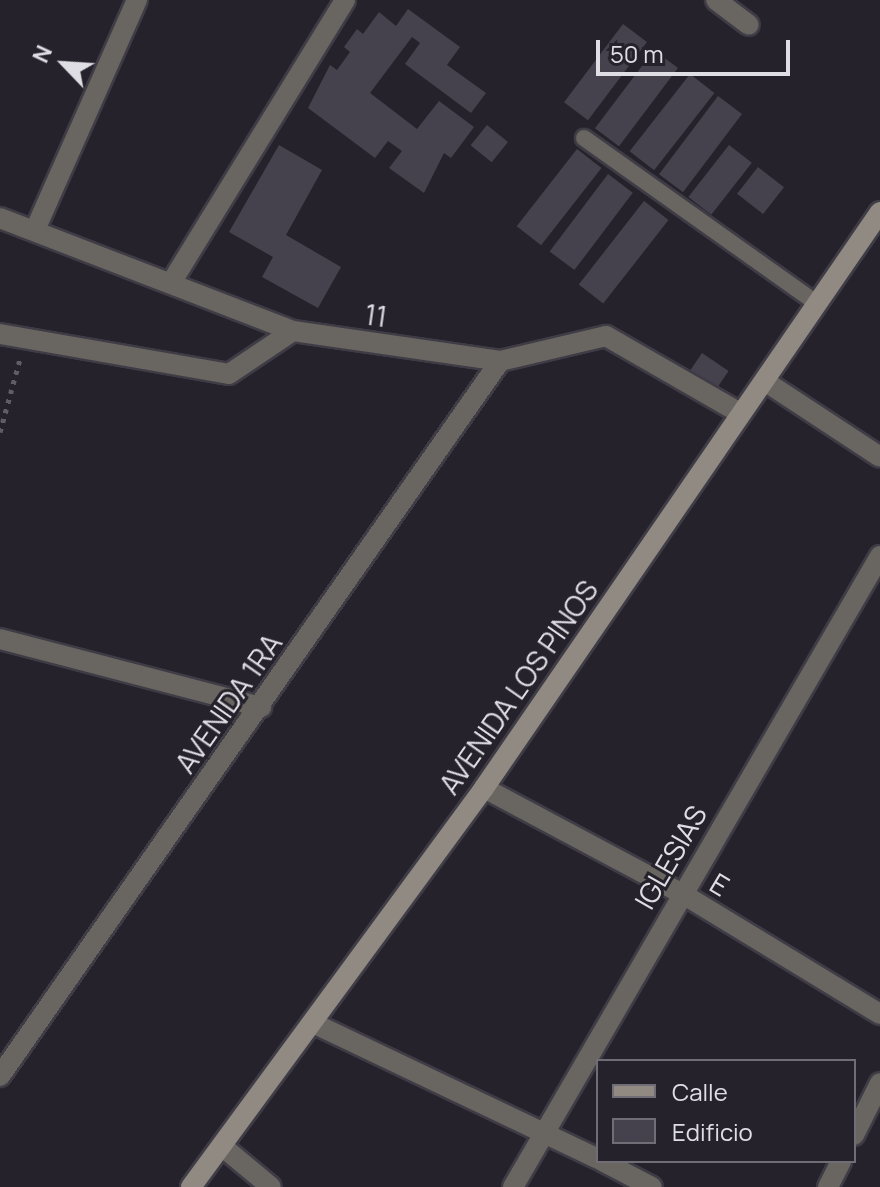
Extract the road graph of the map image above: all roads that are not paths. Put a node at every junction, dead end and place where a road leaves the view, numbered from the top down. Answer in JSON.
{"nodes":[{"id":1,"x":137,"y":0,"type":"edge"},
{"id":2,"x":345,"y":0,"type":"edge"},
{"id":3,"x":716,"y":0,"type":"edge"},
{"id":4,"x":749,"y":25,"type":"dead end"},
{"id":5,"x":584,"y":138,"type":"dead end"},
{"id":6,"x":880,"y":212,"type":"edge"},
{"id":7,"x":0,"y":218,"type":"edge"},
{"id":8,"x":35,"y":230,"type":"junction"},
{"id":9,"x":171,"y":283,"type":"junction"},
{"id":10,"x":815,"y":302,"type":"junction"},
{"id":11,"x":293,"y":331,"type":"junction"},
{"id":12,"x":0,"y":334,"type":"edge"},
{"id":13,"x":500,"y":361,"type":"junction"},
{"id":14,"x":766,"y":382,"type":"junction"},
{"id":15,"x":740,"y":413,"type":"junction"},
{"id":16,"x":880,"y":457,"type":"edge"},
{"id":17,"x":880,"y":556,"type":"edge"},
{"id":18,"x":1,"y":643,"type":"edge"},
{"id":19,"x":261,"y":707,"type":"junction"},
{"id":20,"x":484,"y":788,"type":"junction"},
{"id":21,"x":681,"y":893,"type":"junction"},
{"id":22,"x":880,"y":1014,"type":"edge"},
{"id":23,"x":313,"y":1023,"type":"junction"},
{"id":24,"x":0,"y":1076,"type":"edge"},
{"id":25,"x":880,"y":1083,"type":"edge"},
{"id":26,"x":856,"y":1131,"type":"edge"},
{"id":27,"x":547,"y":1132,"type":"junction"},
{"id":28,"x":223,"y":1147,"type":"junction"},
{"id":29,"x":596,"y":1158,"type":"edge"},
{"id":30,"x":606,"y":1163,"type":"edge"},
{"id":31,"x":840,"y":1163,"type":"edge"},
{"id":32,"x":191,"y":1187,"type":"edge"},
{"id":33,"x":271,"y":1187,"type":"edge"},
{"id":34,"x":513,"y":1187,"type":"edge"},
{"id":35,"x":652,"y":1187,"type":"edge"},
{"id":36,"x":828,"y":1187,"type":"edge"}],
"edges":[{"from":1,"to":8,"type":"street"},
{"from":2,"to":9,"type":"street"},
{"from":3,"to":4,"type":"street"},
{"from":5,"to":10,"type":"lane"},
{"from":6,"to":10,"type":"street","name":"AVENIDA LOS PINOS"},
{"from":7,"to":8,"type":"street","name":"11"},
{"from":8,"to":9,"type":"street","name":"11"},
{"from":9,"to":11,"type":"street","name":"11"},
{"from":10,"to":14,"type":"street","name":"AVENIDA LOS PINOS"},
{"from":11,"to":12,"type":"street"},
{"from":11,"to":13,"type":"street","name":"11"},
{"from":13,"to":15,"type":"street","name":"11"},
{"from":13,"to":19,"type":"street","name":"AVENIDA 1RA"},
{"from":14,"to":15,"type":"street","name":"AVENIDA LOS PINOS"},
{"from":14,"to":16,"type":"street"},
{"from":15,"to":20,"type":"street","name":"AVENIDA LOS PINOS"},
{"from":17,"to":21,"type":"street","name":"IGLESIAS"},
{"from":18,"to":19,"type":"street"},
{"from":19,"to":24,"type":"street","name":"AVENIDA 1RA"},
{"from":20,"to":21,"type":"street","name":"E"},
{"from":20,"to":23,"type":"street","name":"AVENIDA LOS PINOS"},
{"from":21,"to":22,"type":"street","name":"E"},
{"from":21,"to":27,"type":"street","name":"IGLESIAS"},
{"from":23,"to":27,"type":"street"},
{"from":23,"to":28,"type":"street","name":"AVENIDA LOS PINOS"},
{"from":25,"to":26,"type":"street"},
{"from":27,"to":29,"type":"street"},
{"from":27,"to":34,"type":"street","name":"IGLESIAS"},
{"from":28,"to":32,"type":"street","name":"AVENIDA LOS PINOS"},
{"from":28,"to":33,"type":"street"},
{"from":30,"to":35,"type":"street"},
{"from":31,"to":36,"type":"street"}]}
